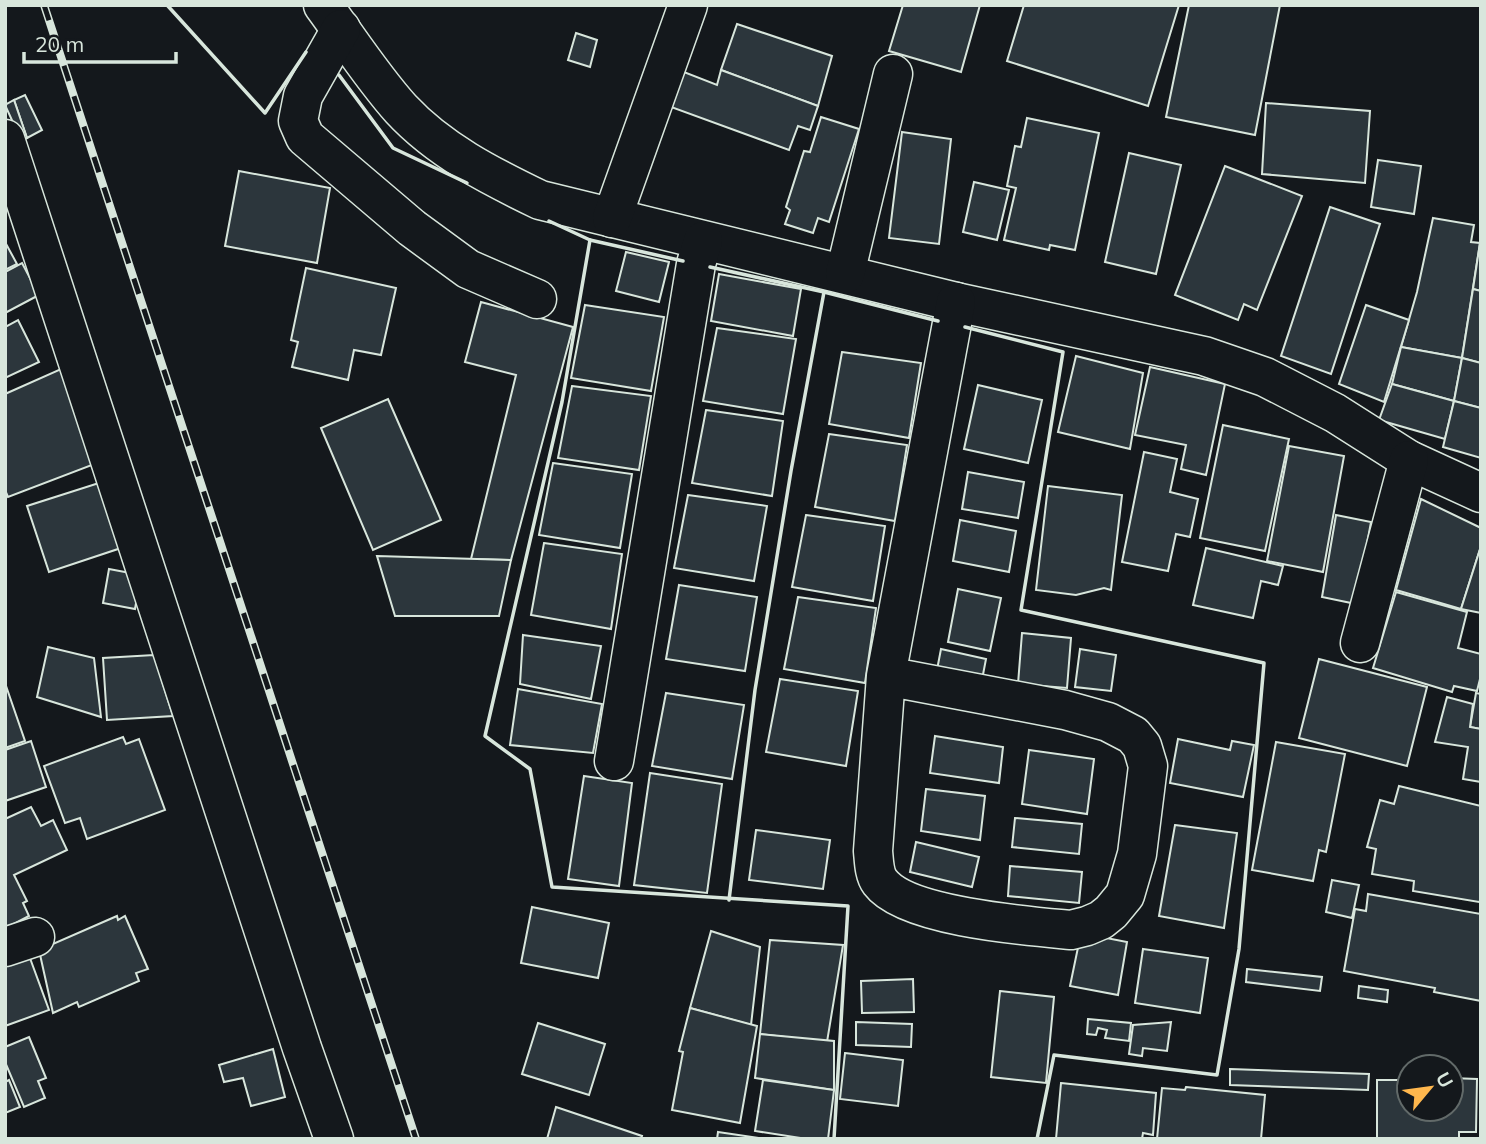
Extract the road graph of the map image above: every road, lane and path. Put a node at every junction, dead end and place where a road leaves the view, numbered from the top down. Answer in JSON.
{"nodes":[{"id":1,"x":688,"y":5,"type":"edge"},
{"id":2,"x":332,"y":17,"type":"edge"},
{"id":3,"x":893,"y":74,"type":"dead end"},
{"id":4,"x":5,"y":139,"type":"edge"},
{"id":5,"x":612,"y":218,"type":"junction"},
{"id":6,"x":703,"y":241,"type":"junction"},
{"id":7,"x":845,"y":274,"type":"junction"},
{"id":8,"x":537,"y":299,"type":"dead end"},
{"id":9,"x":956,"y":302,"type":"junction"},
{"id":10,"x":1409,"y":460,"type":"junction"},
{"id":11,"x":1481,"y":493,"type":"edge"},
{"id":12,"x":1360,"y":643,"type":"dead end"},
{"id":13,"x":886,"y":676,"type":"junction"},
{"id":14,"x":614,"y":761,"type":"dead end"},
{"id":15,"x":334,"y":1139,"type":"edge"}],
"edges":[{"from":1,"to":5,"type":"street"},
{"from":2,"to":5,"type":"street"},
{"from":2,"to":8,"type":"street"},
{"from":3,"to":7,"type":"street"},
{"from":4,"to":15,"type":"street"},
{"from":5,"to":6,"type":"street"},
{"from":6,"to":7,"type":"street"},
{"from":6,"to":14,"type":"street"},
{"from":7,"to":9,"type":"street"},
{"from":9,"to":10,"type":"street"},
{"from":9,"to":13,"type":"street"},
{"from":10,"to":11,"type":"street"},
{"from":10,"to":12,"type":"street"},
{"from":13,"to":13,"type":"street"}]}
